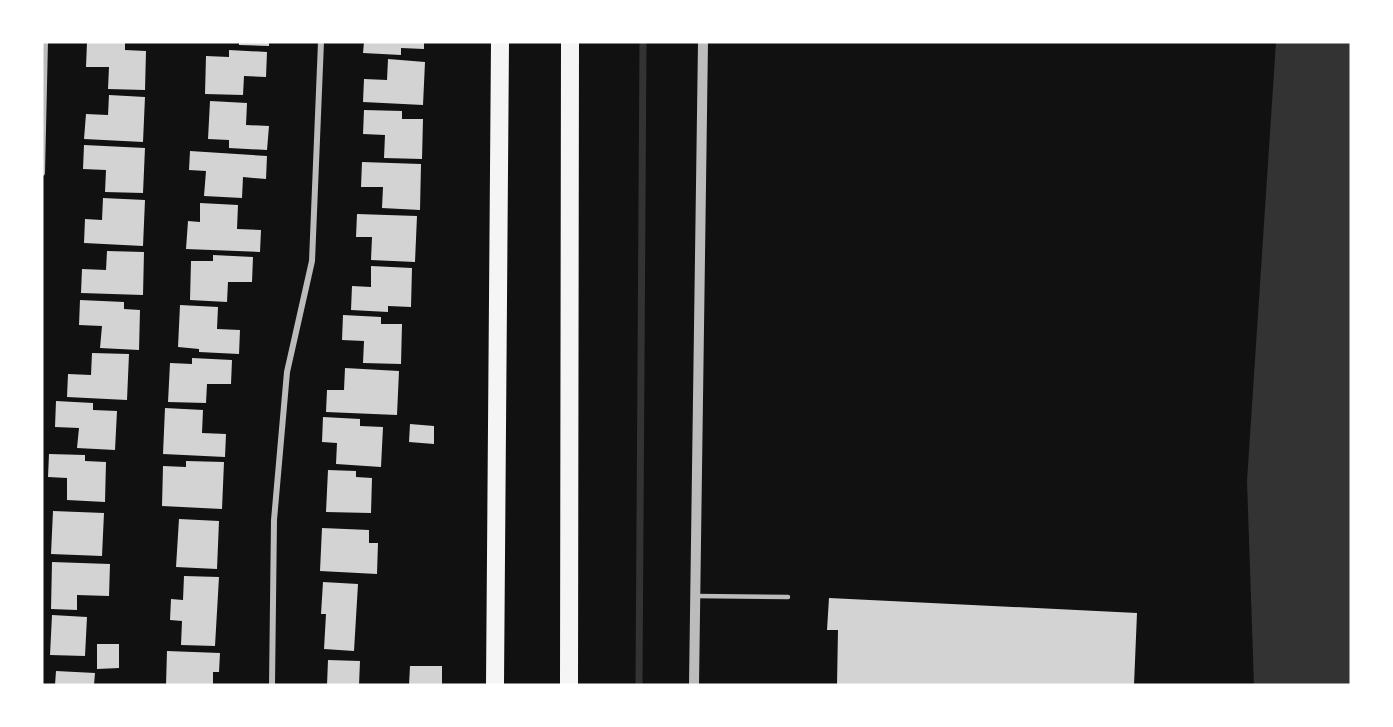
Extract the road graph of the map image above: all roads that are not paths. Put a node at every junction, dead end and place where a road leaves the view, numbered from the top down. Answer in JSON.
{"nodes":[{"id":1,"x":45,"y":42,"type":"edge"},
{"id":2,"x":321,"y":42,"type":"edge"},
{"id":3,"x":500,"y":42,"type":"edge"},
{"id":4,"x":570,"y":42,"type":"edge"},
{"id":5,"x":703,"y":42,"type":"edge"},
{"id":6,"x":42,"y":173,"type":"edge"},
{"id":7,"x":695,"y":596,"type":"junction"},
{"id":8,"x":788,"y":597,"type":"dead end"},
{"id":9,"x":272,"y":685,"type":"edge"},
{"id":10,"x":495,"y":685,"type":"edge"},
{"id":11,"x":569,"y":685,"type":"edge"},
{"id":12,"x":694,"y":685,"type":"edge"}],
"edges":[{"from":1,"to":6,"type":"street"},
{"from":2,"to":9,"type":"street"},
{"from":3,"to":10,"type":"highway"},
{"from":4,"to":11,"type":"highway"},
{"from":5,"to":7,"type":"street"},
{"from":7,"to":8,"type":"lane"},
{"from":7,"to":12,"type":"street"}]}
